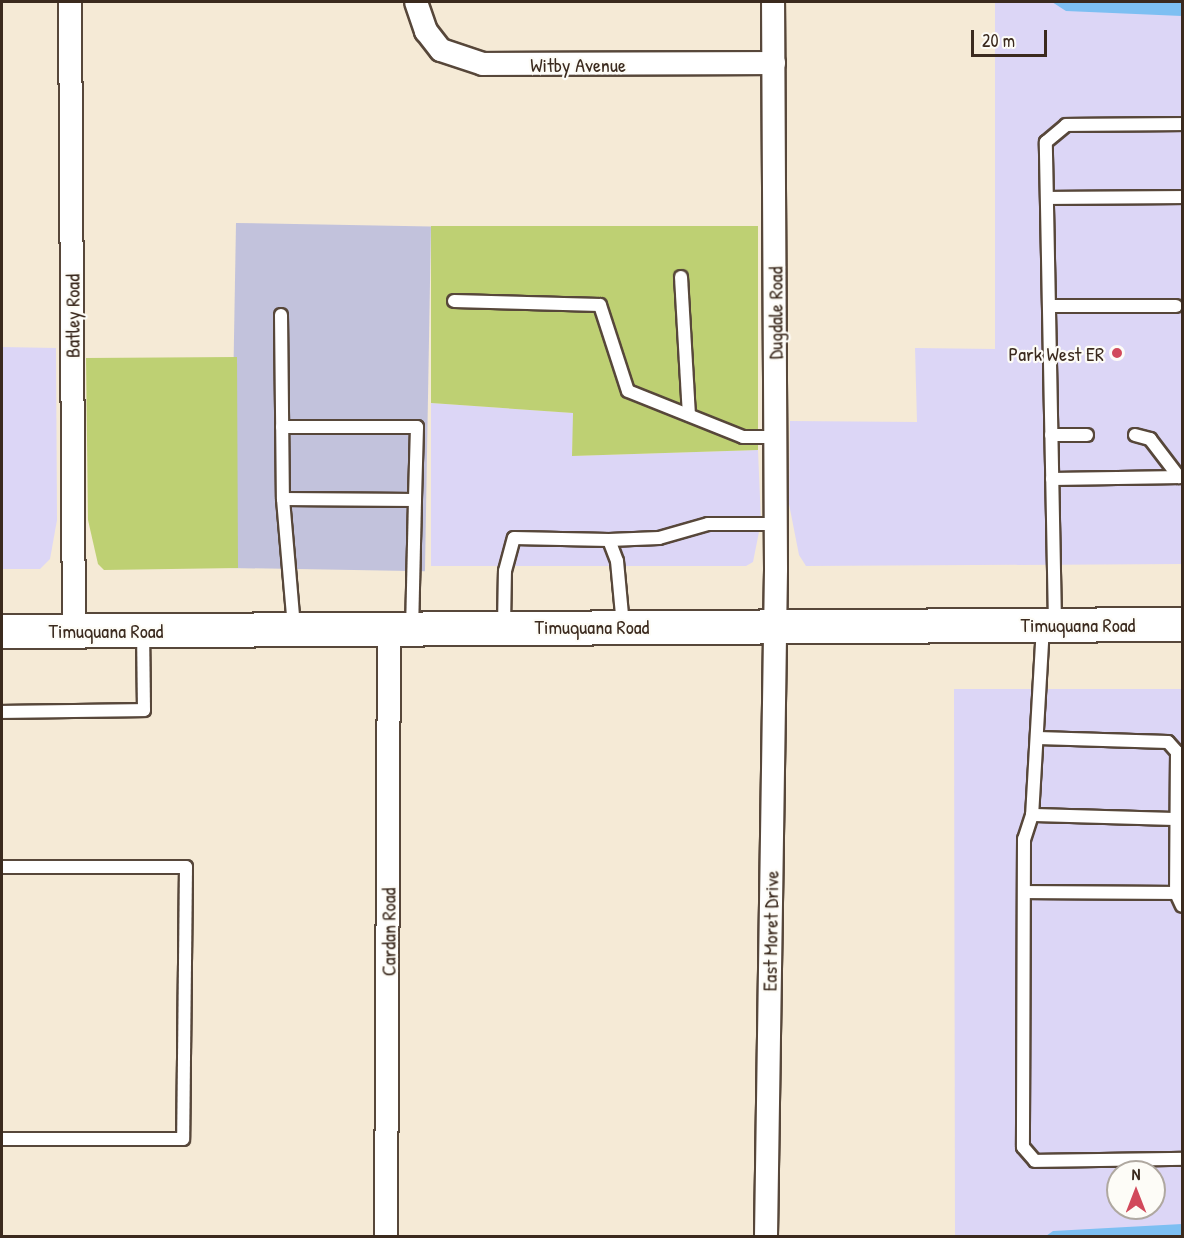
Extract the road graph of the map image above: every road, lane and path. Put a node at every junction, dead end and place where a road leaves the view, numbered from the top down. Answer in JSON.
{"nodes":[{"id":1,"x":70,"y":2,"type":"edge"},
{"id":2,"x":416,"y":2,"type":"edge"},
{"id":3,"x":773,"y":2,"type":"edge"},
{"id":4,"x":774,"y":63,"type":"junction"},
{"id":5,"x":1182,"y":124,"type":"edge"},
{"id":6,"x":1182,"y":197,"type":"edge"},
{"id":7,"x":1047,"y":198,"type":"junction"},
{"id":8,"x":681,"y":277,"type":"dead end"},
{"id":9,"x":454,"y":301,"type":"dead end"},
{"id":10,"x":1050,"y":306,"type":"junction"},
{"id":11,"x":1176,"y":306,"type":"dead end"},
{"id":12,"x":280,"y":315,"type":"dead end"},
{"id":13,"x":689,"y":416,"type":"junction"},
{"id":14,"x":282,"y":427,"type":"junction"},
{"id":15,"x":1051,"y":435,"type":"junction"},
{"id":16,"x":1087,"y":435,"type":"dead end"},
{"id":17,"x":1135,"y":435,"type":"dead end"},
{"id":18,"x":775,"y":437,"type":"junction"},
{"id":19,"x":1181,"y":477,"type":"edge"},
{"id":20,"x":1052,"y":479,"type":"junction"},
{"id":21,"x":284,"y":500,"type":"junction"},
{"id":22,"x":415,"y":500,"type":"junction"},
{"id":23,"x":775,"y":524,"type":"junction"},
{"id":24,"x":609,"y":540,"type":"junction"},
{"id":25,"x":1049,"y":624,"type":"junction"},
{"id":26,"x":1182,"y":624,"type":"edge"},
{"id":27,"x":775,"y":625,"type":"junction"},
{"id":28,"x":623,"y":626,"type":"junction"},
{"id":29,"x":400,"y":627,"type":"junction"},
{"id":30,"x":504,"y":627,"type":"junction"},
{"id":31,"x":294,"y":629,"type":"junction"},
{"id":32,"x":74,"y":630,"type":"junction"},
{"id":33,"x":143,"y":630,"type":"junction"},
{"id":34,"x":2,"y":631,"type":"edge"},
{"id":35,"x":2,"y":712,"type":"edge"},
{"id":36,"x":1038,"y":738,"type":"junction"},
{"id":37,"x":1032,"y":815,"type":"junction"},
{"id":38,"x":1177,"y":819,"type":"junction"},
{"id":39,"x":2,"y":867,"type":"edge"},
{"id":40,"x":1024,"y":892,"type":"junction"},
{"id":41,"x":1176,"y":893,"type":"junction"},
{"id":42,"x":1182,"y":906,"type":"edge"},
{"id":43,"x":2,"y":1139,"type":"edge"},
{"id":44,"x":1182,"y":1159,"type":"edge"},
{"id":45,"x":386,"y":1236,"type":"edge"},
{"id":46,"x":766,"y":1236,"type":"edge"}],
"edges":[{"from":1,"to":32,"type":"street","name":"Batley Road"},
{"from":2,"to":4,"type":"street","name":"Witby Avenue"},
{"from":3,"to":4,"type":"street","name":"Dugdale Road"},
{"from":4,"to":18,"type":"street","name":"Dugdale Road"},
{"from":5,"to":7,"type":"lane"},
{"from":6,"to":7,"type":"lane"},
{"from":7,"to":10,"type":"lane"},
{"from":8,"to":13,"type":"lane"},
{"from":9,"to":13,"type":"lane"},
{"from":10,"to":11,"type":"lane"},
{"from":10,"to":15,"type":"lane"},
{"from":12,"to":14,"type":"lane"},
{"from":13,"to":18,"type":"lane"},
{"from":14,"to":21,"type":"lane"},
{"from":14,"to":22,"type":"lane"},
{"from":15,"to":16,"type":"lane"},
{"from":15,"to":20,"type":"lane"},
{"from":17,"to":19,"type":"lane"},
{"from":18,"to":23,"type":"street","name":"Dugdale Road"},
{"from":19,"to":20,"type":"lane"},
{"from":20,"to":25,"type":"lane"},
{"from":21,"to":22,"type":"lane"},
{"from":21,"to":31,"type":"lane"},
{"from":22,"to":29,"type":"lane"},
{"from":23,"to":24,"type":"lane"},
{"from":23,"to":27,"type":"street","name":"Dugdale Road"},
{"from":24,"to":28,"type":"lane"},
{"from":24,"to":30,"type":"lane"},
{"from":25,"to":26,"type":"main road","name":"Timuquana Road"},
{"from":25,"to":27,"type":"main road","name":"Timuquana Road"},
{"from":25,"to":36,"type":"lane"},
{"from":27,"to":28,"type":"main road","name":"Timuquana Road"},
{"from":27,"to":46,"type":"street","name":"East Moret Drive"},
{"from":28,"to":30,"type":"main road","name":"Timuquana Road"},
{"from":29,"to":30,"type":"main road","name":"Timuquana Road"},
{"from":29,"to":31,"type":"main road","name":"Timuquana Road"},
{"from":29,"to":45,"type":"street","name":"Cardan Road"},
{"from":31,"to":33,"type":"main road","name":"Timuquana Road"},
{"from":32,"to":33,"type":"main road","name":"Timuquana Road"},
{"from":32,"to":34,"type":"main road","name":"Timuquana Road"},
{"from":33,"to":35,"type":"lane"},
{"from":36,"to":37,"type":"lane"},
{"from":36,"to":38,"type":"lane"},
{"from":37,"to":38,"type":"lane"},
{"from":37,"to":40,"type":"lane"},
{"from":38,"to":41,"type":"lane"},
{"from":39,"to":43,"type":"lane"},
{"from":40,"to":41,"type":"lane"},
{"from":40,"to":44,"type":"lane"},
{"from":41,"to":42,"type":"lane"}]}
